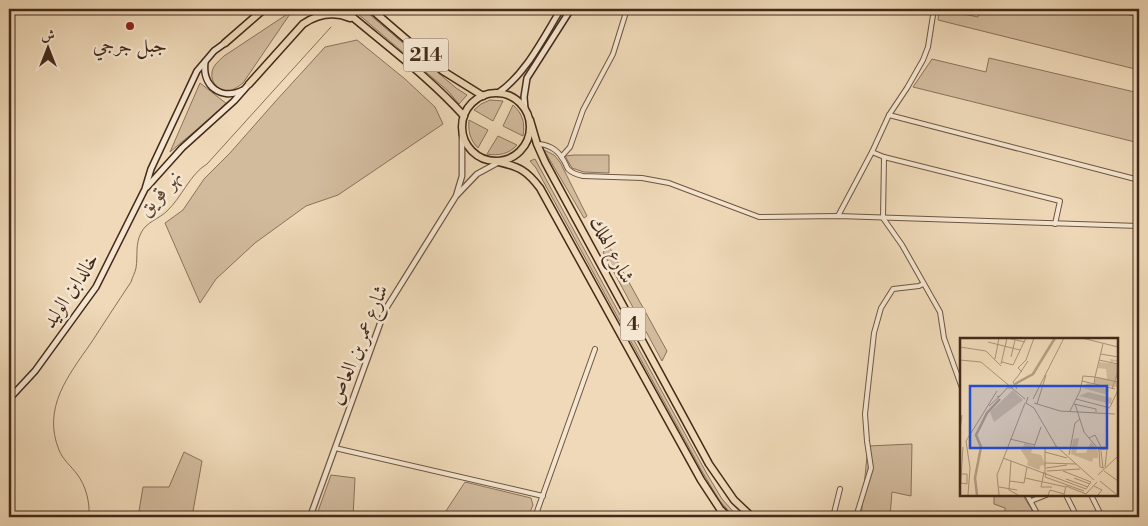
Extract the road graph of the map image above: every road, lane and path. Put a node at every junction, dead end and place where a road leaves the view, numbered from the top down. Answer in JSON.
{"nodes":[{"id":1,"x":264,"y":9,"type":"edge"},
{"id":2,"x":343,"y":9,"type":"edge"},
{"id":3,"x":372,"y":9,"type":"edge"},
{"id":4,"x":562,"y":9,"type":"edge"},
{"id":5,"x":571,"y":9,"type":"edge"},
{"id":6,"x":627,"y":9,"type":"edge"},
{"id":7,"x":934,"y":9,"type":"edge"},
{"id":8,"x":1124,"y":9,"type":"edge"},
{"id":9,"x":1139,"y":13,"type":"edge"},
{"id":10,"x":360,"y":23,"type":"junction"},
{"id":11,"x":225,"y":43,"type":"joint"},
{"id":12,"x":206,"y":60,"type":"junction"},
{"id":13,"x":249,"y":84,"type":"junction"},
{"id":14,"x":498,"y":93,"type":"junction"},
{"id":15,"x":483,"y":96,"type":"junction"},
{"id":16,"x":525,"y":109,"type":"junction"},
{"id":17,"x":888,"y":115,"type":"junction"},
{"id":18,"x":464,"y":116,"type":"junction"},
{"id":19,"x":530,"y":120,"type":"junction"},
{"id":20,"x":462,"y":134,"type":"junction"},
{"id":21,"x":537,"y":144,"type":"junction"},
{"id":22,"x":872,"y":152,"type":"junction"},
{"id":23,"x":562,"y":156,"type":"junction"},
{"id":24,"x":884,"y":157,"type":"junction"},
{"id":25,"x":499,"y":162,"type":"junction"},
{"id":26,"x":1139,"y":180,"type":"edge"},
{"id":27,"x":145,"y":189,"type":"junction"},
{"id":28,"x":456,"y":196,"type":"junction"},
{"id":29,"x":838,"y":216,"type":"junction"},
{"id":30,"x":883,"y":218,"type":"junction"},
{"id":31,"x":1054,"y":224,"type":"junction"},
{"id":32,"x":1139,"y":226,"type":"edge"},
{"id":33,"x":923,"y":284,"type":"junction"},
{"id":34,"x":595,"y":349,"type":"dead end"},
{"id":35,"x":960,"y":382,"type":"edge"},
{"id":36,"x":9,"y":399,"type":"edge"},
{"id":37,"x":335,"y":448,"type":"junction"},
{"id":38,"x":840,"y":489,"type":"dead end"},
{"id":39,"x":542,"y":496,"type":"junction"},
{"id":40,"x":1028,"y":496,"type":"edge"},
{"id":41,"x":1044,"y":496,"type":"edge"},
{"id":42,"x":1066,"y":496,"type":"edge"},
{"id":43,"x":1092,"y":496,"type":"edge"},
{"id":44,"x":1031,"y":501,"type":"junction"},
{"id":45,"x":310,"y":517,"type":"edge"},
{"id":46,"x":535,"y":517,"type":"edge"},
{"id":47,"x":726,"y":517,"type":"edge"},
{"id":48,"x":752,"y":517,"type":"edge"},
{"id":49,"x":833,"y":517,"type":"edge"},
{"id":50,"x":856,"y":517,"type":"edge"},
{"id":51,"x":1039,"y":517,"type":"edge"},
{"id":52,"x":1077,"y":517,"type":"edge"},
{"id":53,"x":1102,"y":517,"type":"edge"}],
"edges":[{"from":1,"to":11,"type":"highway"},
{"from":2,"to":10,"type":"highway"},
{"from":3,"to":15,"type":"highway","number":"214"},
{"from":4,"to":14,"type":"main road"},
{"from":5,"to":16,"type":"main road"},
{"from":6,"to":23,"type":"street"},
{"from":7,"to":17,"type":"street"},
{"from":8,"to":9,"type":"street"},
{"from":10,"to":13,"type":"highway"},
{"from":10,"to":18,"type":"highway"},
{"from":11,"to":12,"type":"main road"},
{"from":12,"to":13,"type":"main road"},
{"from":12,"to":27,"type":"main road"},
{"from":13,"to":27,"type":"main road"},
{"from":14,"to":15,"type":"highway"},
{"from":14,"to":16,"type":"highway"},
{"from":15,"to":18,"type":"highway"},
{"from":16,"to":19,"type":"highway"},
{"from":17,"to":22,"type":"street"},
{"from":17,"to":26,"type":"street"},
{"from":18,"to":20,"type":"highway"},
{"from":19,"to":21,"type":"highway","name":"شارع الهلك","number":"4"},
{"from":19,"to":25,"type":"highway"},
{"from":20,"to":25,"type":"highway"},
{"from":20,"to":28,"type":"street","name":"شارع عمر بن العاص"},
{"from":21,"to":23,"type":"street"},
{"from":21,"to":48,"type":"highway","name":"شارع الهلك","number":"4"},
{"from":22,"to":24,"type":"street"},
{"from":22,"to":29,"type":"street"},
{"from":23,"to":29,"type":"street"},
{"from":24,"to":30,"type":"street"},
{"from":24,"to":31,"type":"street"},
{"from":25,"to":28,"type":"street"},
{"from":25,"to":47,"type":"highway","name":"شارع الهلك","number":"4"},
{"from":27,"to":36,"type":"main road","name":"خالدابن الوليد"},
{"from":28,"to":37,"type":"street","name":"شارع عمر بن العاص"},
{"from":29,"to":30,"type":"street"},
{"from":30,"to":31,"type":"street"},
{"from":30,"to":33,"type":"street"},
{"from":31,"to":32,"type":"street"},
{"from":33,"to":35,"type":"street"},
{"from":33,"to":50,"type":"street"},
{"from":34,"to":39,"type":"street"},
{"from":37,"to":39,"type":"street"},
{"from":37,"to":45,"type":"street","name":"شارع عمر بن العاص"},
{"from":38,"to":49,"type":"street"},
{"from":39,"to":46,"type":"street"},
{"from":40,"to":44,"type":"street"},
{"from":41,"to":44,"type":"street"},
{"from":42,"to":52,"type":"street"},
{"from":43,"to":53,"type":"street"},
{"from":44,"to":51,"type":"street"}]}
